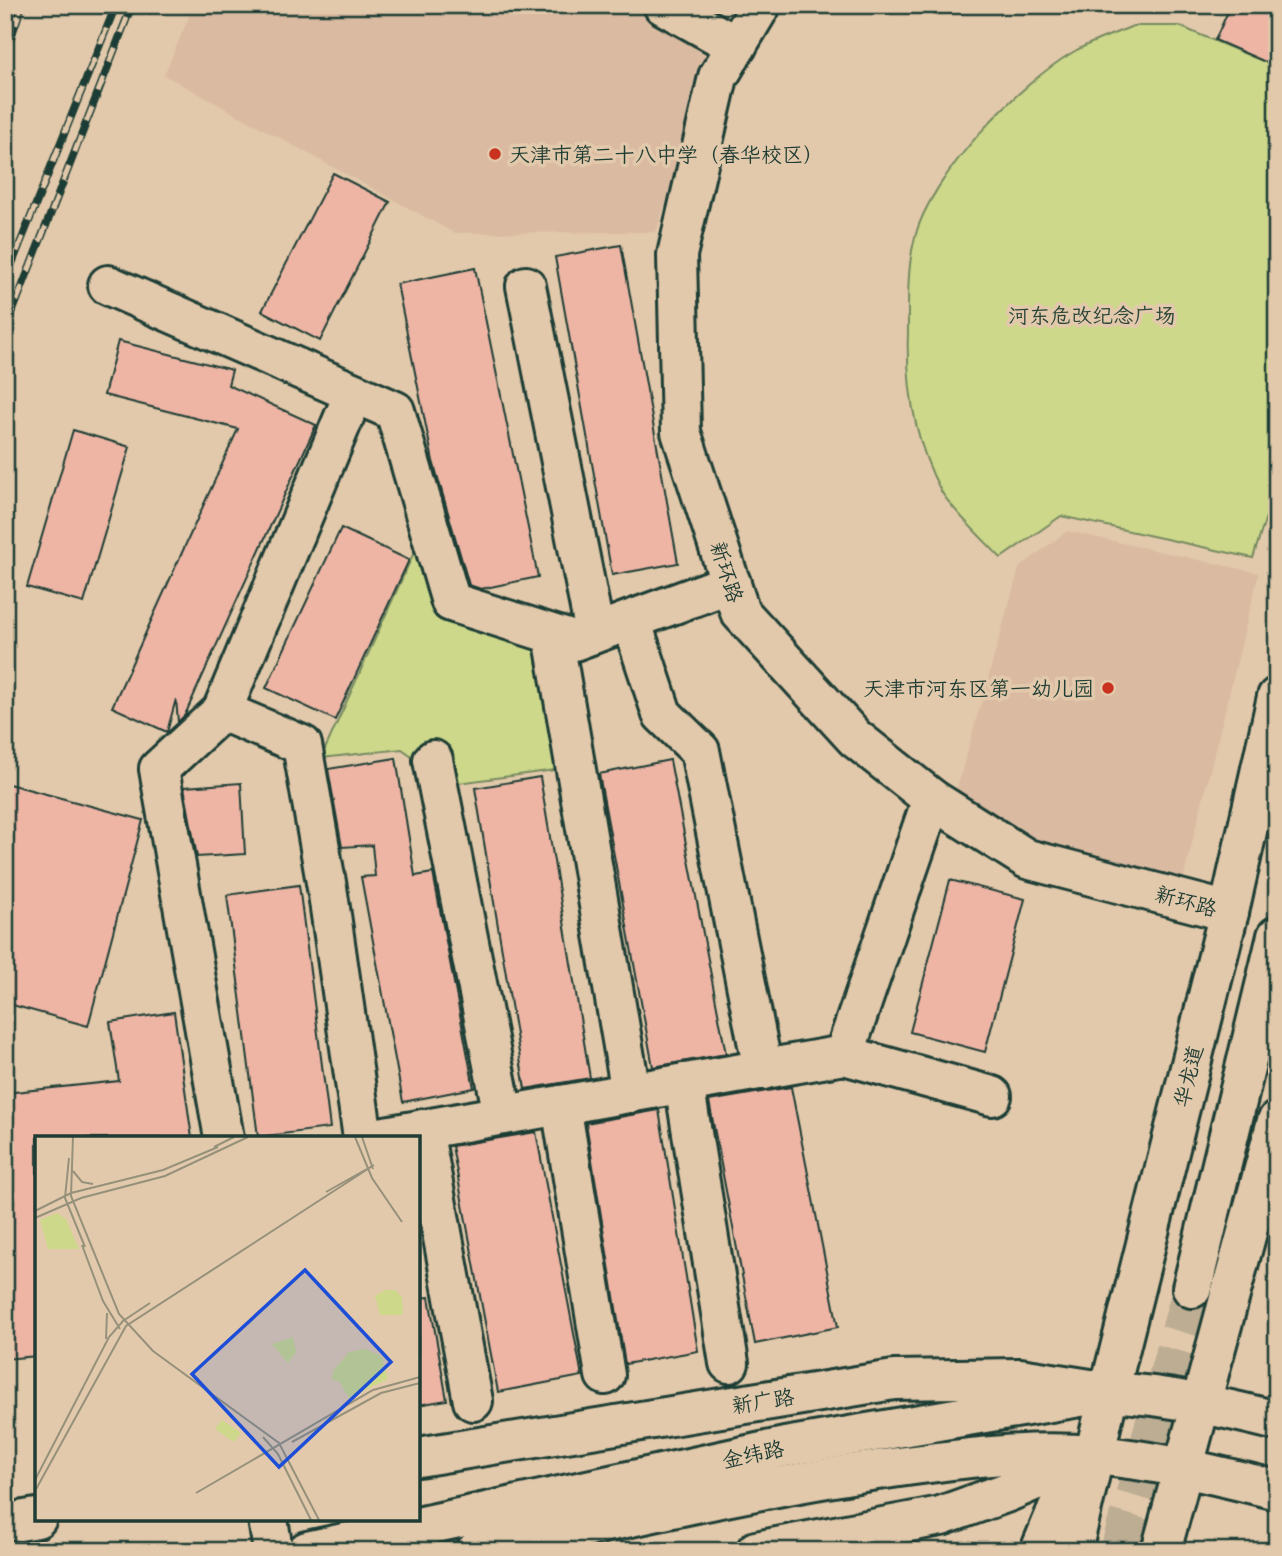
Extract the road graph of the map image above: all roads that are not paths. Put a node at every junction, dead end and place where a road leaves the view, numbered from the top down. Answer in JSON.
{"nodes":[{"id":1,"x":663,"y":5,"type":"edge"},
{"id":2,"x":761,"y":5,"type":"edge"},
{"id":3,"x":737,"y":46,"type":"junction"},
{"id":4,"x":108,"y":285,"type":"dead end"},
{"id":5,"x":526,"y":286,"type":"dead end"},
{"id":6,"x":354,"y":393,"type":"junction"},
{"id":7,"x":731,"y":583,"type":"junction"},
{"id":8,"x":631,"y":620,"type":"junction"},
{"id":9,"x":595,"y":633,"type":"junction"},
{"id":10,"x":553,"y":635,"type":"junction"},
{"id":11,"x":1277,"y":697,"type":"edge"},
{"id":12,"x":222,"y":711,"type":"junction"},
{"id":13,"x":433,"y":761,"type":"dead end"},
{"id":14,"x":932,"y":799,"type":"junction"},
{"id":15,"x":1229,"y":912,"type":"junction"},
{"id":16,"x":1277,"y":936,"type":"edge"},
{"id":17,"x":844,"y":1055,"type":"junction"},
{"id":18,"x":763,"y":1070,"type":"junction"},
{"id":19,"x":684,"y":1083,"type":"junction"},
{"id":20,"x":631,"y":1093,"type":"junction"},
{"id":21,"x":992,"y":1096,"type":"dead end"},
{"id":22,"x":561,"y":1105,"type":"junction"},
{"id":23,"x":503,"y":1115,"type":"junction"},
{"id":24,"x":1277,"y":1121,"type":"edge"},
{"id":25,"x":423,"y":1129,"type":"junction"},
{"id":26,"x":224,"y":1136,"type":"edge"},
{"id":27,"x":363,"y":1136,"type":"edge"},
{"id":28,"x":385,"y":1136,"type":"edge"},
{"id":29,"x":1192,"y":1288,"type":"tunnel mouth"},
{"id":30,"x":729,"y":1363,"type":"dead end"},
{"id":31,"x":605,"y":1375,"type":"dead end"},
{"id":32,"x":1109,"y":1392,"type":"junction"},
{"id":33,"x":473,"y":1401,"type":"dead end"},
{"id":34,"x":1201,"y":1403,"type":"junction"},
{"id":35,"x":1277,"y":1421,"type":"edge"},
{"id":36,"x":1094,"y":1455,"type":"junction"},
{"id":37,"x":420,"y":1457,"type":"edge"},
{"id":38,"x":1184,"y":1468,"type":"junction"},
{"id":39,"x":1277,"y":1490,"type":"edge"},
{"id":40,"x":268,"y":1521,"type":"edge"},
{"id":41,"x":273,"y":1551,"type":"edge"},
{"id":42,"x":308,"y":1551,"type":"edge"},
{"id":43,"x":476,"y":1551,"type":"edge"},
{"id":44,"x":757,"y":1551,"type":"edge"},
{"id":45,"x":1040,"y":1551,"type":"edge"},
{"id":46,"x":1072,"y":1551,"type":"edge"},
{"id":47,"x":1161,"y":1551,"type":"edge"}],
"edges":[{"from":1,"to":3,"type":"street"},
{"from":2,"to":3,"type":"street","name":"新环路"},
{"from":3,"to":7,"type":"street","name":"新环路"},
{"from":4,"to":6,"type":"street"},
{"from":5,"to":9,"type":"street"},
{"from":6,"to":10,"type":"street"},
{"from":6,"to":12,"type":"street"},
{"from":7,"to":8,"type":"street"},
{"from":7,"to":14,"type":"street","name":"新环路"},
{"from":8,"to":9,"type":"street"},
{"from":8,"to":18,"type":"street"},
{"from":9,"to":10,"type":"street"},
{"from":10,"to":20,"type":"street"},
{"from":11,"to":15,"type":"street","name":"华龙道"},
{"from":12,"to":26,"type":"street"},
{"from":12,"to":27,"type":"street"},
{"from":13,"to":23,"type":"street"},
{"from":14,"to":15,"type":"street","name":"新环路"},
{"from":14,"to":17,"type":"street"},
{"from":15,"to":32,"type":"street","name":"华龙道"},
{"from":16,"to":29,"type":"street"},
{"from":17,"to":18,"type":"street"},
{"from":17,"to":21,"type":"street"},
{"from":18,"to":19,"type":"street"},
{"from":19,"to":20,"type":"street"},
{"from":19,"to":30,"type":"street"},
{"from":20,"to":22,"type":"street"},
{"from":22,"to":23,"type":"street"},
{"from":22,"to":31,"type":"street"},
{"from":23,"to":25,"type":"street"},
{"from":24,"to":34,"type":"street"},
{"from":25,"to":28,"type":"street"},
{"from":25,"to":33,"type":"street"},
{"from":32,"to":34,"type":"street","name":"金纬路"},
{"from":32,"to":36,"type":"street","name":"华龙道"},
{"from":32,"to":37,"type":"street","name":"新广路"},
{"from":32,"to":42,"type":"street","name":"金纬路"},
{"from":34,"to":35,"type":"street"},
{"from":34,"to":38,"type":"street"},
{"from":36,"to":38,"type":"street"},
{"from":36,"to":43,"type":"street","name":"金纬路"},
{"from":36,"to":44,"type":"street"},
{"from":36,"to":45,"type":"street"},
{"from":36,"to":46,"type":"street","name":"华龙道"},
{"from":38,"to":39,"type":"street"},
{"from":38,"to":47,"type":"street"},
{"from":40,"to":41,"type":"street"}]}
